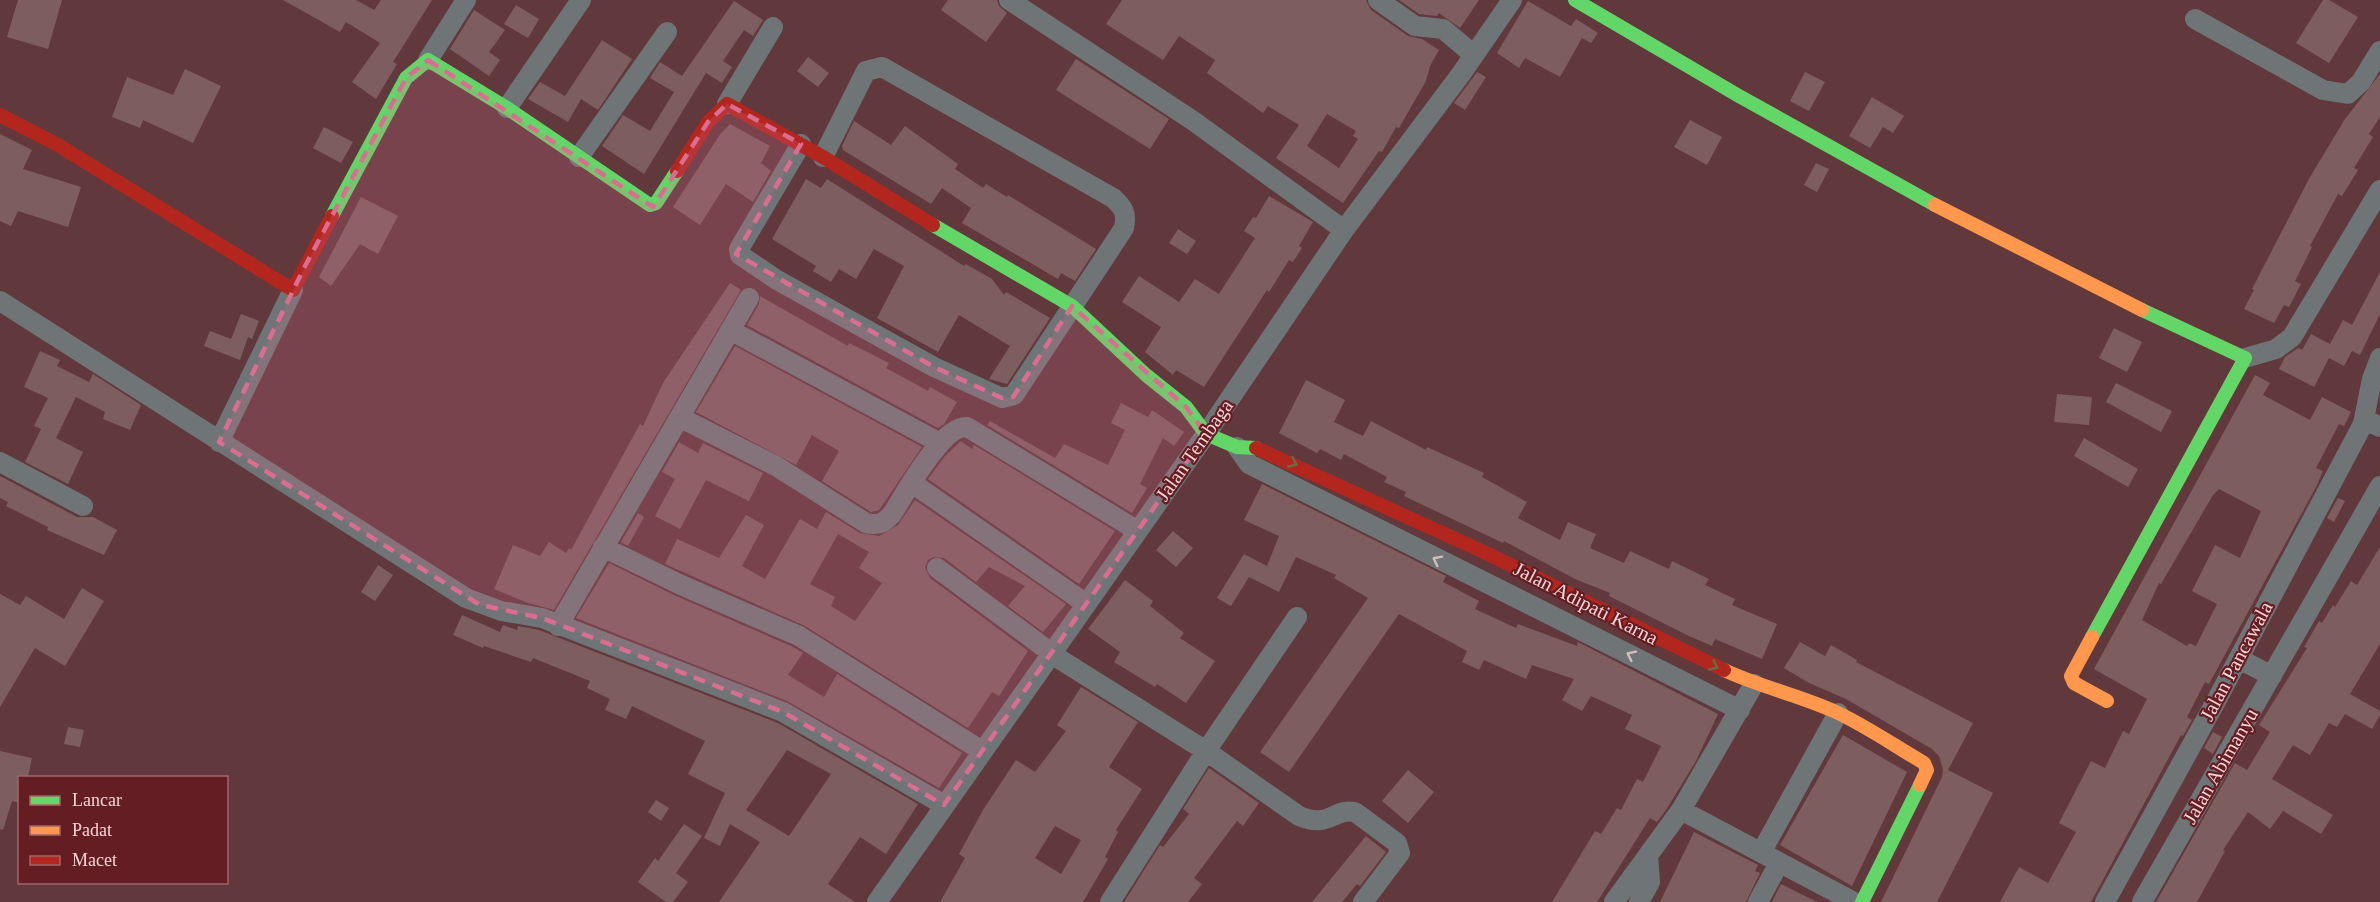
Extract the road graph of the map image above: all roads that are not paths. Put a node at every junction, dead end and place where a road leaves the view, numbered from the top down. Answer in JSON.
{"nodes":[{"id":1,"x":466,"y":0,"type":"edge"},
{"id":2,"x":581,"y":0,"type":"edge"},
{"id":3,"x":1009,"y":0,"type":"edge"},
{"id":4,"x":1378,"y":0,"type":"edge"},
{"id":5,"x":1512,"y":0,"type":"edge"},
{"id":6,"x":1575,"y":0,"type":"edge"},
{"id":7,"x":2195,"y":19,"type":"dead end"},
{"id":8,"x":772,"y":27,"type":"dead end"},
{"id":9,"x":667,"y":32,"type":"dead end"},
{"id":10,"x":2380,"y":51,"type":"edge"},
{"id":11,"x":1474,"y":55,"type":"junction"},
{"id":12,"x":428,"y":60,"type":"junction"},
{"id":13,"x":726,"y":104,"type":"junction"},
{"id":14,"x":507,"y":108,"type":"junction"},
{"id":15,"x":0,"y":115,"type":"edge"},
{"id":16,"x":801,"y":144,"type":"junction"},
{"id":17,"x":579,"y":157,"type":"junction"},
{"id":18,"x":823,"y":157,"type":"junction"},
{"id":19,"x":2380,"y":190,"type":"edge"},
{"id":20,"x":1344,"y":230,"type":"junction"},
{"id":21,"x":293,"y":290,"type":"junction"},
{"id":22,"x":749,"y":298,"type":"dead end"},
{"id":23,"x":0,"y":301,"type":"edge"},
{"id":24,"x":1072,"y":306,"type":"junction"},
{"id":25,"x":730,"y":330,"type":"junction"},
{"id":26,"x":2245,"y":358,"type":"junction"},
{"id":27,"x":2380,"y":358,"type":"edge"},
{"id":28,"x":681,"y":418,"type":"junction"},
{"id":29,"x":2372,"y":423,"type":"edge"},
{"id":30,"x":1212,"y":436,"type":"junction"},
{"id":31,"x":219,"y":442,"type":"junction"},
{"id":32,"x":940,"y":443,"type":"junction"},
{"id":33,"x":1235,"y":446,"type":"junction"},
{"id":34,"x":0,"y":462,"type":"edge"},
{"id":35,"x":912,"y":483,"type":"junction"},
{"id":36,"x":2380,"y":486,"type":"edge"},
{"id":37,"x":83,"y":506,"type":"dead end"},
{"id":38,"x":1138,"y":531,"type":"junction"},
{"id":39,"x":603,"y":547,"type":"junction"},
{"id":40,"x":1484,"y":552,"type":"junction"},
{"id":41,"x":937,"y":568,"type":"dead end"},
{"id":42,"x":1471,"y":577,"type":"junction"},
{"id":43,"x":1085,"y":603,"type":"junction"},
{"id":44,"x":1297,"y":617,"type":"dead end"},
{"id":45,"x":558,"y":626,"type":"junction"},
{"id":46,"x":1682,"y":651,"type":"junction"},
{"id":47,"x":1056,"y":656,"type":"junction"},
{"id":48,"x":2239,"y":658,"type":"junction"},
{"id":49,"x":1671,"y":674,"type":"junction"},
{"id":50,"x":2272,"y":676,"type":"junction"},
{"id":51,"x":1754,"y":684,"type":"junction"},
{"id":52,"x":2107,"y":701,"type":"dead end"},
{"id":53,"x":1740,"y":710,"type":"junction"},
{"id":54,"x":1838,"y":713,"type":"junction"},
{"id":55,"x":982,"y":751,"type":"junction"},
{"id":56,"x":1206,"y":751,"type":"junction"},
{"id":57,"x":944,"y":805,"type":"junction"},
{"id":58,"x":1681,"y":810,"type":"junction"},
{"id":59,"x":1762,"y":851,"type":"junction"},
{"id":60,"x":1648,"y":855,"type":"junction"},
{"id":61,"x":1779,"y":863,"type":"junction"},
{"id":62,"x":877,"y":902,"type":"edge"},
{"id":63,"x":1110,"y":902,"type":"edge"},
{"id":64,"x":1363,"y":902,"type":"edge"},
{"id":65,"x":1614,"y":902,"type":"edge"},
{"id":66,"x":1639,"y":902,"type":"edge"},
{"id":67,"x":1758,"y":902,"type":"edge"},
{"id":68,"x":1854,"y":902,"type":"edge"},
{"id":69,"x":1862,"y":902,"type":"edge"},
{"id":70,"x":2105,"y":902,"type":"edge"},
{"id":71,"x":2142,"y":902,"type":"edge"}],
"edges":[{"from":1,"to":12,"type":"street"},
{"from":2,"to":14,"type":"street"},
{"from":3,"to":20,"type":"street"},
{"from":4,"to":11,"type":"street"},
{"from":5,"to":11,"type":"street","name":"Jalan Tembaga"},
{"from":6,"to":26,"type":"street"},
{"from":7,"to":10,"type":"street"},
{"from":8,"to":13,"type":"street"},
{"from":9,"to":17,"type":"street"},
{"from":11,"to":20,"type":"street","name":"Jalan Tembaga"},
{"from":12,"to":14,"type":"street"},
{"from":12,"to":21,"type":"street"},
{"from":13,"to":16,"type":"street"},
{"from":13,"to":17,"type":"street"},
{"from":14,"to":17,"type":"street"},
{"from":15,"to":21,"type":"street"},
{"from":16,"to":18,"type":"street"},
{"from":16,"to":24,"type":"street"},
{"from":18,"to":24,"type":"street"},
{"from":18,"to":24,"type":"street"},
{"from":19,"to":26,"type":"street"},
{"from":20,"to":30,"type":"street","name":"Jalan Tembaga"},
{"from":21,"to":31,"type":"street"},
{"from":22,"to":25,"type":"street"},
{"from":23,"to":31,"type":"street"},
{"from":24,"to":30,"type":"street"},
{"from":25,"to":28,"type":"street"},
{"from":25,"to":32,"type":"street"},
{"from":26,"to":52,"type":"street"},
{"from":27,"to":29,"type":"street","name":"Jalan Pancawala"},
{"from":28,"to":35,"type":"street"},
{"from":28,"to":39,"type":"street"},
{"from":29,"to":48,"type":"street","name":"Jalan Pancawala"},
{"from":30,"to":33,"type":"street","name":"Jalan Adipati Karna"},
{"from":30,"to":38,"type":"street","name":"Jalan Tembaga"},
{"from":31,"to":45,"type":"street"},
{"from":32,"to":35,"type":"street"},
{"from":32,"to":38,"type":"street"},
{"from":33,"to":40,"type":"street","name":"Jalan Adipati Karna","one_way":true},
{"from":42,"to":33,"type":"street","name":"Jalan Adipati Karna","one_way":true},
{"from":34,"to":37,"type":"street"},
{"from":35,"to":43,"type":"street"},
{"from":36,"to":50,"type":"street","name":"Jalan Abimanyu"},
{"from":38,"to":43,"type":"street","name":"Jalan Tembaga"},
{"from":39,"to":45,"type":"street"},
{"from":39,"to":55,"type":"street"},
{"from":40,"to":42,"type":"street"},
{"from":40,"to":46,"type":"street","name":"Jalan Adipati Karna"},
{"from":41,"to":47,"type":"street"},
{"from":49,"to":42,"type":"street","name":"Jalan Adipati Karna","one_way":true},
{"from":43,"to":47,"type":"street","name":"Jalan Tembaga"},
{"from":44,"to":56,"type":"street"},
{"from":45,"to":57,"type":"street"},
{"from":46,"to":49,"type":"street"},
{"from":46,"to":51,"type":"street","name":"Jalan Adipati Karna","one_way":true},
{"from":47,"to":55,"type":"street","name":"Jalan Tembaga"},
{"from":47,"to":56,"type":"street"},
{"from":48,"to":50,"type":"street"},
{"from":48,"to":70,"type":"street","name":"Jalan Pancawala"},
{"from":49,"to":53,"type":"street","name":"Jalan Adipati Karna"},
{"from":50,"to":71,"type":"street","name":"Jalan Abimanyu"},
{"from":51,"to":53,"type":"street"},
{"from":51,"to":54,"type":"street","name":"Jalan Adipati Karna"},
{"from":53,"to":58,"type":"street"},
{"from":54,"to":59,"type":"street"},
{"from":54,"to":69,"type":"street","name":"Jalan Adipati Karna"},
{"from":55,"to":57,"type":"street","name":"Jalan Tembaga"},
{"from":56,"to":63,"type":"street"},
{"from":56,"to":64,"type":"street"},
{"from":57,"to":62,"type":"street","name":"Jalan Tembaga"},
{"from":58,"to":59,"type":"street"},
{"from":58,"to":60,"type":"street"},
{"from":59,"to":61,"type":"street"},
{"from":60,"to":65,"type":"street"},
{"from":60,"to":66,"type":"street"},
{"from":61,"to":67,"type":"street"},
{"from":61,"to":68,"type":"street"}]}
